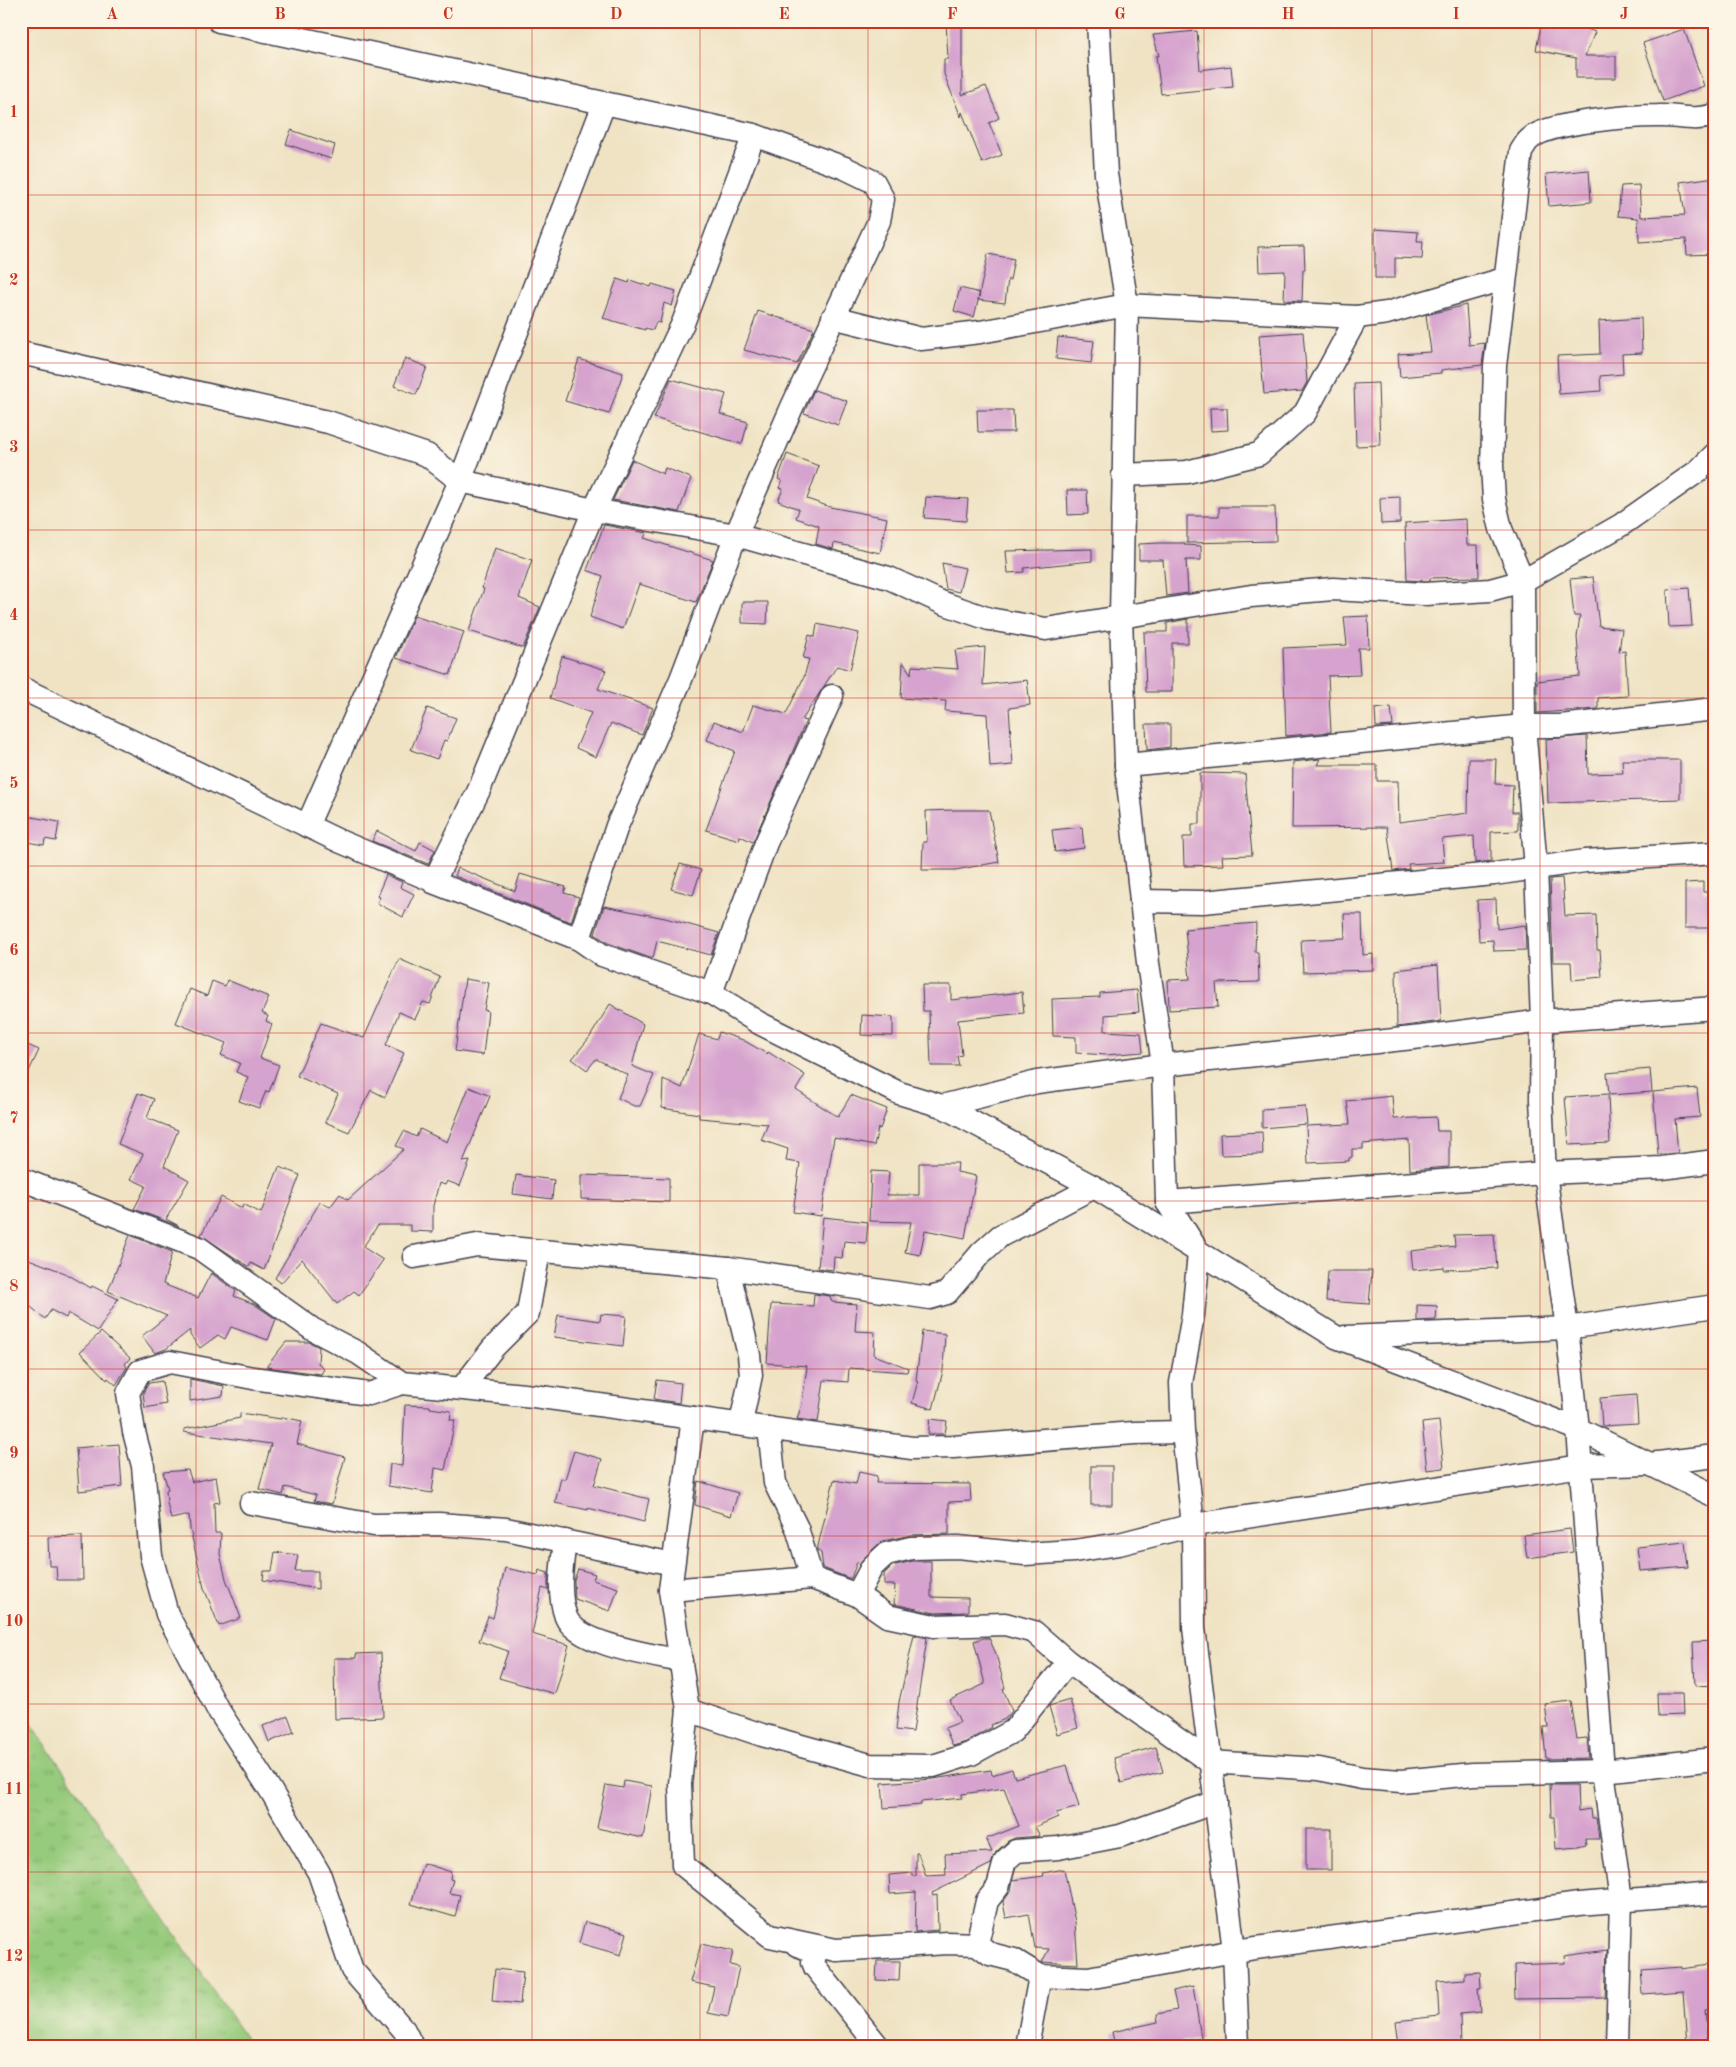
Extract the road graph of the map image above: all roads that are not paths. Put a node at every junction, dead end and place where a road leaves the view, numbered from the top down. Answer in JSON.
{"nodes":[{"id":1,"x":218,"y":21,"type":"edge"},
{"id":2,"x":1098,"y":21,"type":"edge"},
{"id":3,"x":604,"y":104,"type":"junction"},
{"id":4,"x":1715,"y":115,"type":"edge"},
{"id":5,"x":754,"y":136,"type":"junction"},
{"id":6,"x":1504,"y":279,"type":"junction"},
{"id":7,"x":1127,"y":305,"type":"junction"},
{"id":8,"x":833,"y":317,"type":"junction"},
{"id":9,"x":1357,"y":317,"type":"junction"},
{"id":10,"x":21,"y":353,"type":"edge"},
{"id":11,"x":1715,"y":454,"type":"edge"},
{"id":12,"x":1122,"y":475,"type":"junction"},
{"id":13,"x":460,"y":480,"type":"junction"},
{"id":14,"x":594,"y":510,"type":"junction"},
{"id":15,"x":736,"y":534,"type":"junction"},
{"id":16,"x":1523,"y":581,"type":"junction"},
{"id":17,"x":1121,"y":616,"type":"junction"},
{"id":18,"x":21,"y":688,"type":"edge"},
{"id":19,"x":832,"y":696,"type":"dead end"},
{"id":20,"x":1715,"y":709,"type":"edge"},
{"id":21,"x":1524,"y":726,"type":"junction"},
{"id":22,"x":1126,"y":765,"type":"junction"},
{"id":23,"x":307,"y":826,"type":"junction"},
{"id":24,"x":1715,"y":853,"type":"edge"},
{"id":25,"x":1536,"y":868,"type":"junction"},
{"id":26,"x":434,"y":881,"type":"junction"},
{"id":27,"x":1141,"y":901,"type":"junction"},
{"id":28,"x":579,"y":939,"type":"junction"},
{"id":29,"x":712,"y":993,"type":"junction"},
{"id":30,"x":1715,"y":1008,"type":"edge"},
{"id":31,"x":1542,"y":1021,"type":"junction"},
{"id":32,"x":1163,"y":1065,"type":"junction"},
{"id":33,"x":942,"y":1106,"type":"junction"},
{"id":34,"x":1715,"y":1161,"type":"edge"},
{"id":35,"x":1544,"y":1173,"type":"junction"},
{"id":36,"x":21,"y":1179,"type":"edge"},
{"id":37,"x":1094,"y":1187,"type":"junction"},
{"id":38,"x":1167,"y":1202,"type":"junction"},
{"id":39,"x":539,"y":1251,"type":"junction"},
{"id":40,"x":1199,"y":1253,"type":"junction"},
{"id":41,"x":414,"y":1257,"type":"dead end"},
{"id":42,"x":728,"y":1268,"type":"junction"},
{"id":43,"x":1715,"y":1306,"type":"edge"},
{"id":44,"x":1567,"y":1328,"type":"junction"},
{"id":45,"x":1336,"y":1337,"type":"junction"},
{"id":46,"x":402,"y":1383,"type":"junction"},
{"id":47,"x":462,"y":1388,"type":"junction"},
{"id":48,"x":693,"y":1418,"type":"junction"},
{"id":49,"x":741,"y":1423,"type":"junction"},
{"id":50,"x":769,"y":1428,"type":"junction"},
{"id":51,"x":1578,"y":1429,"type":"junction"},
{"id":52,"x":1183,"y":1432,"type":"junction"},
{"id":53,"x":1715,"y":1456,"type":"edge"},
{"id":54,"x":1650,"y":1464,"type":"junction"},
{"id":55,"x":1581,"y":1466,"type":"junction"},
{"id":56,"x":1715,"y":1496,"type":"edge"},
{"id":57,"x":251,"y":1503,"type":"dead end"},
{"id":58,"x":1193,"y":1524,"type":"junction"},
{"id":59,"x":565,"y":1541,"type":"junction"},
{"id":60,"x":673,"y":1564,"type":"junction"},
{"id":61,"x":812,"y":1578,"type":"junction"},
{"id":62,"x":670,"y":1590,"type":"junction"},
{"id":63,"x":857,"y":1595,"type":"junction"},
{"id":64,"x":681,"y":1661,"type":"junction"},
{"id":65,"x":1068,"y":1662,"type":"junction"},
{"id":66,"x":688,"y":1710,"type":"junction"},
{"id":67,"x":1715,"y":1759,"type":"edge"},
{"id":68,"x":1210,"y":1762,"type":"junction"},
{"id":69,"x":1603,"y":1772,"type":"junction"},
{"id":70,"x":1216,"y":1802,"type":"junction"},
{"id":71,"x":1715,"y":1892,"type":"edge"},
{"id":72,"x":1621,"y":1900,"type":"junction"},
{"id":73,"x":770,"y":1936,"type":"junction"},
{"id":74,"x":978,"y":1944,"type":"junction"},
{"id":75,"x":1234,"y":1951,"type":"junction"},
{"id":76,"x":1040,"y":1976,"type":"junction"},
{"id":77,"x":412,"y":2046,"type":"edge"},
{"id":78,"x":878,"y":2046,"type":"edge"},
{"id":79,"x":1027,"y":2046,"type":"edge"},
{"id":80,"x":1238,"y":2046,"type":"edge"},
{"id":81,"x":1617,"y":2046,"type":"edge"}],
"edges":[{"from":1,"to":3,"type":"street"},
{"from":2,"to":7,"type":"street"},
{"from":3,"to":5,"type":"street"},
{"from":3,"to":13,"type":"street"},
{"from":4,"to":6,"type":"street"},
{"from":5,"to":8,"type":"street"},
{"from":5,"to":14,"type":"street"},
{"from":6,"to":9,"type":"street"},
{"from":6,"to":16,"type":"street"},
{"from":7,"to":8,"type":"street"},
{"from":7,"to":9,"type":"street"},
{"from":7,"to":12,"type":"street"},
{"from":8,"to":15,"type":"street"},
{"from":9,"to":12,"type":"street"},
{"from":10,"to":13,"type":"street"},
{"from":11,"to":16,"type":"street"},
{"from":12,"to":17,"type":"street"},
{"from":13,"to":14,"type":"street"},
{"from":13,"to":23,"type":"street"},
{"from":14,"to":15,"type":"street"},
{"from":14,"to":26,"type":"street"},
{"from":15,"to":17,"type":"street"},
{"from":15,"to":28,"type":"street"},
{"from":16,"to":17,"type":"street"},
{"from":16,"to":21,"type":"street"},
{"from":17,"to":22,"type":"street"},
{"from":18,"to":23,"type":"street"},
{"from":19,"to":29,"type":"street"},
{"from":20,"to":21,"type":"street"},
{"from":21,"to":22,"type":"street"},
{"from":21,"to":25,"type":"street"},
{"from":22,"to":27,"type":"street"},
{"from":23,"to":26,"type":"street"},
{"from":24,"to":25,"type":"street"},
{"from":25,"to":27,"type":"street"},
{"from":25,"to":31,"type":"street"},
{"from":26,"to":28,"type":"street"},
{"from":27,"to":32,"type":"street"},
{"from":28,"to":29,"type":"street"},
{"from":29,"to":33,"type":"street"},
{"from":30,"to":31,"type":"street"},
{"from":31,"to":32,"type":"street"},
{"from":31,"to":35,"type":"street"},
{"from":32,"to":33,"type":"street"},
{"from":32,"to":38,"type":"street"},
{"from":33,"to":37,"type":"street"},
{"from":34,"to":35,"type":"street"},
{"from":35,"to":38,"type":"street"},
{"from":35,"to":44,"type":"street"},
{"from":36,"to":46,"type":"street"},
{"from":37,"to":40,"type":"street"},
{"from":37,"to":42,"type":"street"},
{"from":38,"to":40,"type":"street"},
{"from":39,"to":41,"type":"street"},
{"from":39,"to":42,"type":"street"},
{"from":39,"to":47,"type":"street"},
{"from":40,"to":45,"type":"street"},
{"from":40,"to":52,"type":"street"},
{"from":42,"to":49,"type":"street"},
{"from":43,"to":44,"type":"street"},
{"from":44,"to":45,"type":"street"},
{"from":44,"to":51,"type":"street"},
{"from":45,"to":51,"type":"street"},
{"from":46,"to":47,"type":"street"},
{"from":46,"to":77,"type":"street"},
{"from":47,"to":48,"type":"street"},
{"from":48,"to":49,"type":"street"},
{"from":48,"to":60,"type":"street"},
{"from":49,"to":50,"type":"street"},
{"from":50,"to":52,"type":"street"},
{"from":50,"to":61,"type":"street"},
{"from":51,"to":54,"type":"street"},
{"from":51,"to":55,"type":"street"},
{"from":52,"to":58,"type":"street"},
{"from":53,"to":54,"type":"street"},
{"from":54,"to":55,"type":"street"},
{"from":54,"to":56,"type":"street"},
{"from":55,"to":58,"type":"street"},
{"from":55,"to":69,"type":"street"},
{"from":57,"to":59,"type":"street"},
{"from":58,"to":63,"type":"street"},
{"from":58,"to":68,"type":"street"},
{"from":59,"to":60,"type":"street"},
{"from":59,"to":64,"type":"street"},
{"from":60,"to":62,"type":"street"},
{"from":61,"to":62,"type":"street"},
{"from":61,"to":63,"type":"street"},
{"from":62,"to":64,"type":"street"},
{"from":63,"to":65,"type":"street"},
{"from":64,"to":66,"type":"street"},
{"from":65,"to":66,"type":"street"},
{"from":65,"to":68,"type":"street"},
{"from":66,"to":73,"type":"street"},
{"from":67,"to":69,"type":"street"},
{"from":68,"to":69,"type":"street"},
{"from":68,"to":70,"type":"street"},
{"from":69,"to":72,"type":"street"},
{"from":70,"to":74,"type":"street"},
{"from":70,"to":75,"type":"street"},
{"from":71,"to":72,"type":"street"},
{"from":72,"to":75,"type":"street"},
{"from":72,"to":81,"type":"street"},
{"from":73,"to":74,"type":"street"},
{"from":73,"to":78,"type":"street"},
{"from":74,"to":76,"type":"street"},
{"from":75,"to":76,"type":"street"},
{"from":75,"to":80,"type":"street"},
{"from":76,"to":79,"type":"street"}]}
